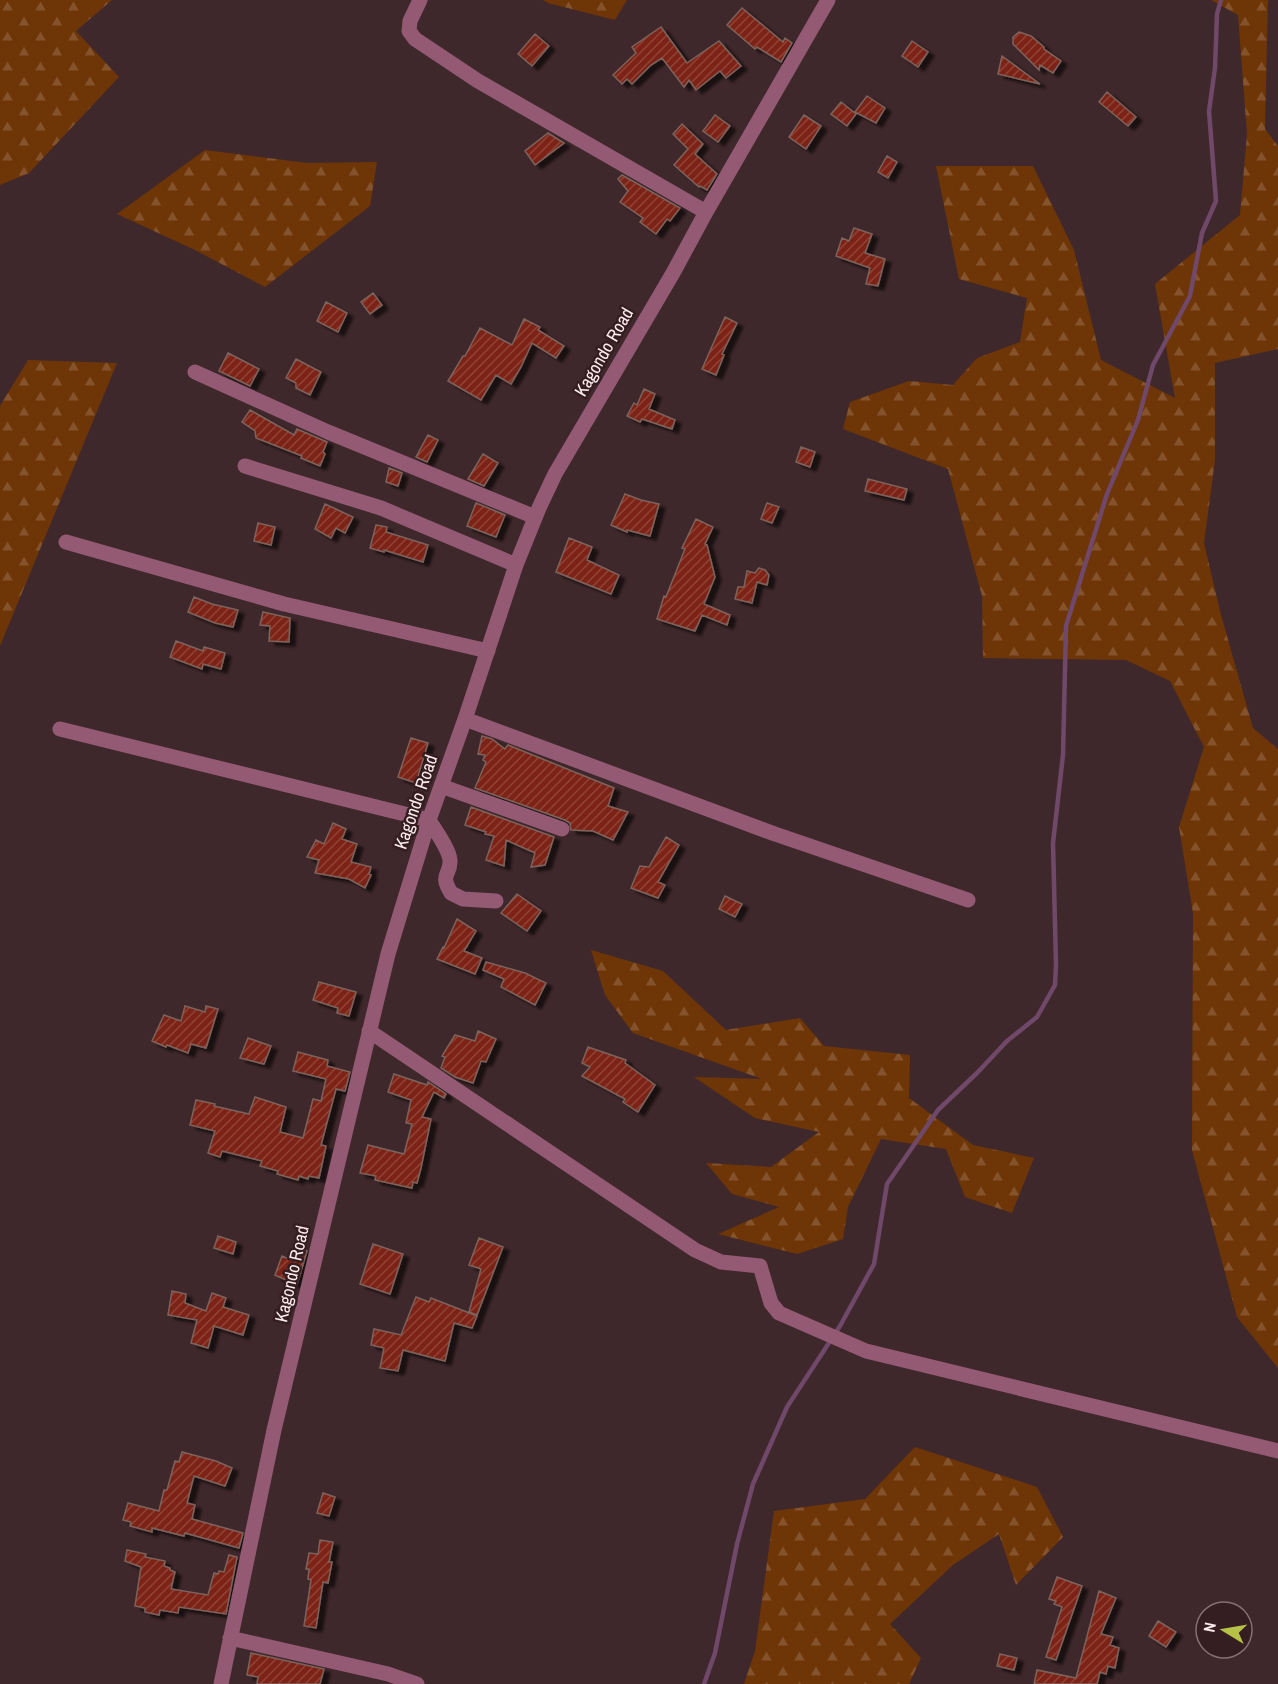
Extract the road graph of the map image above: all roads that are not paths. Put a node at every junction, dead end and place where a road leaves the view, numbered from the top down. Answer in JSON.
{"nodes":[{"id":1,"x":420,"y":0,"type":"edge"},
{"id":2,"x":828,"y":0,"type":"edge"},
{"id":3,"x":706,"y":212,"type":"junction"},
{"id":4,"x":195,"y":372,"type":"dead end"},
{"id":5,"x":245,"y":466,"type":"dead end"},
{"id":6,"x":535,"y":517,"type":"junction"},
{"id":7,"x":66,"y":542,"type":"dead end"},
{"id":8,"x":516,"y":565,"type":"junction"},
{"id":9,"x":488,"y":651,"type":"junction"},
{"id":10,"x":465,"y":718,"type":"junction"},
{"id":11,"x":60,"y":729,"type":"dead end"},
{"id":12,"x":441,"y":786,"type":"junction"},
{"id":13,"x":429,"y":820,"type":"junction"},
{"id":14,"x":562,"y":830,"type":"dead end"},
{"id":15,"x":968,"y":900,"type":"dead end"},
{"id":16,"x":496,"y":901,"type":"dead end"},
{"id":17,"x":369,"y":1030,"type":"junction"},
{"id":18,"x":1278,"y":1451,"type":"edge"},
{"id":19,"x":230,"y":1638,"type":"junction"},
{"id":20,"x":220,"y":1684,"type":"edge"},
{"id":21,"x":417,"y":1684,"type":"edge"}],
"edges":[{"from":1,"to":3,"type":"street"},
{"from":2,"to":3,"type":"street","name":"Kagondo Road"},
{"from":3,"to":6,"type":"street","name":"Kagondo Road"},
{"from":4,"to":6,"type":"street"},
{"from":5,"to":8,"type":"street"},
{"from":6,"to":8,"type":"street","name":"Kagondo Road"},
{"from":7,"to":9,"type":"street"},
{"from":8,"to":9,"type":"street","name":"Kagondo Road"},
{"from":9,"to":10,"type":"street","name":"Kagondo Road"},
{"from":10,"to":12,"type":"street","name":"Kagondo Road"},
{"from":10,"to":15,"type":"street"},
{"from":11,"to":13,"type":"street"},
{"from":12,"to":13,"type":"street","name":"Kagondo Road"},
{"from":12,"to":14,"type":"street"},
{"from":13,"to":16,"type":"street"},
{"from":13,"to":17,"type":"street","name":"Kagondo Road"},
{"from":17,"to":18,"type":"street"},
{"from":17,"to":19,"type":"street","name":"Kagondo Road"},
{"from":19,"to":20,"type":"street","name":"Kagondo Road"},
{"from":19,"to":21,"type":"street"}]}
